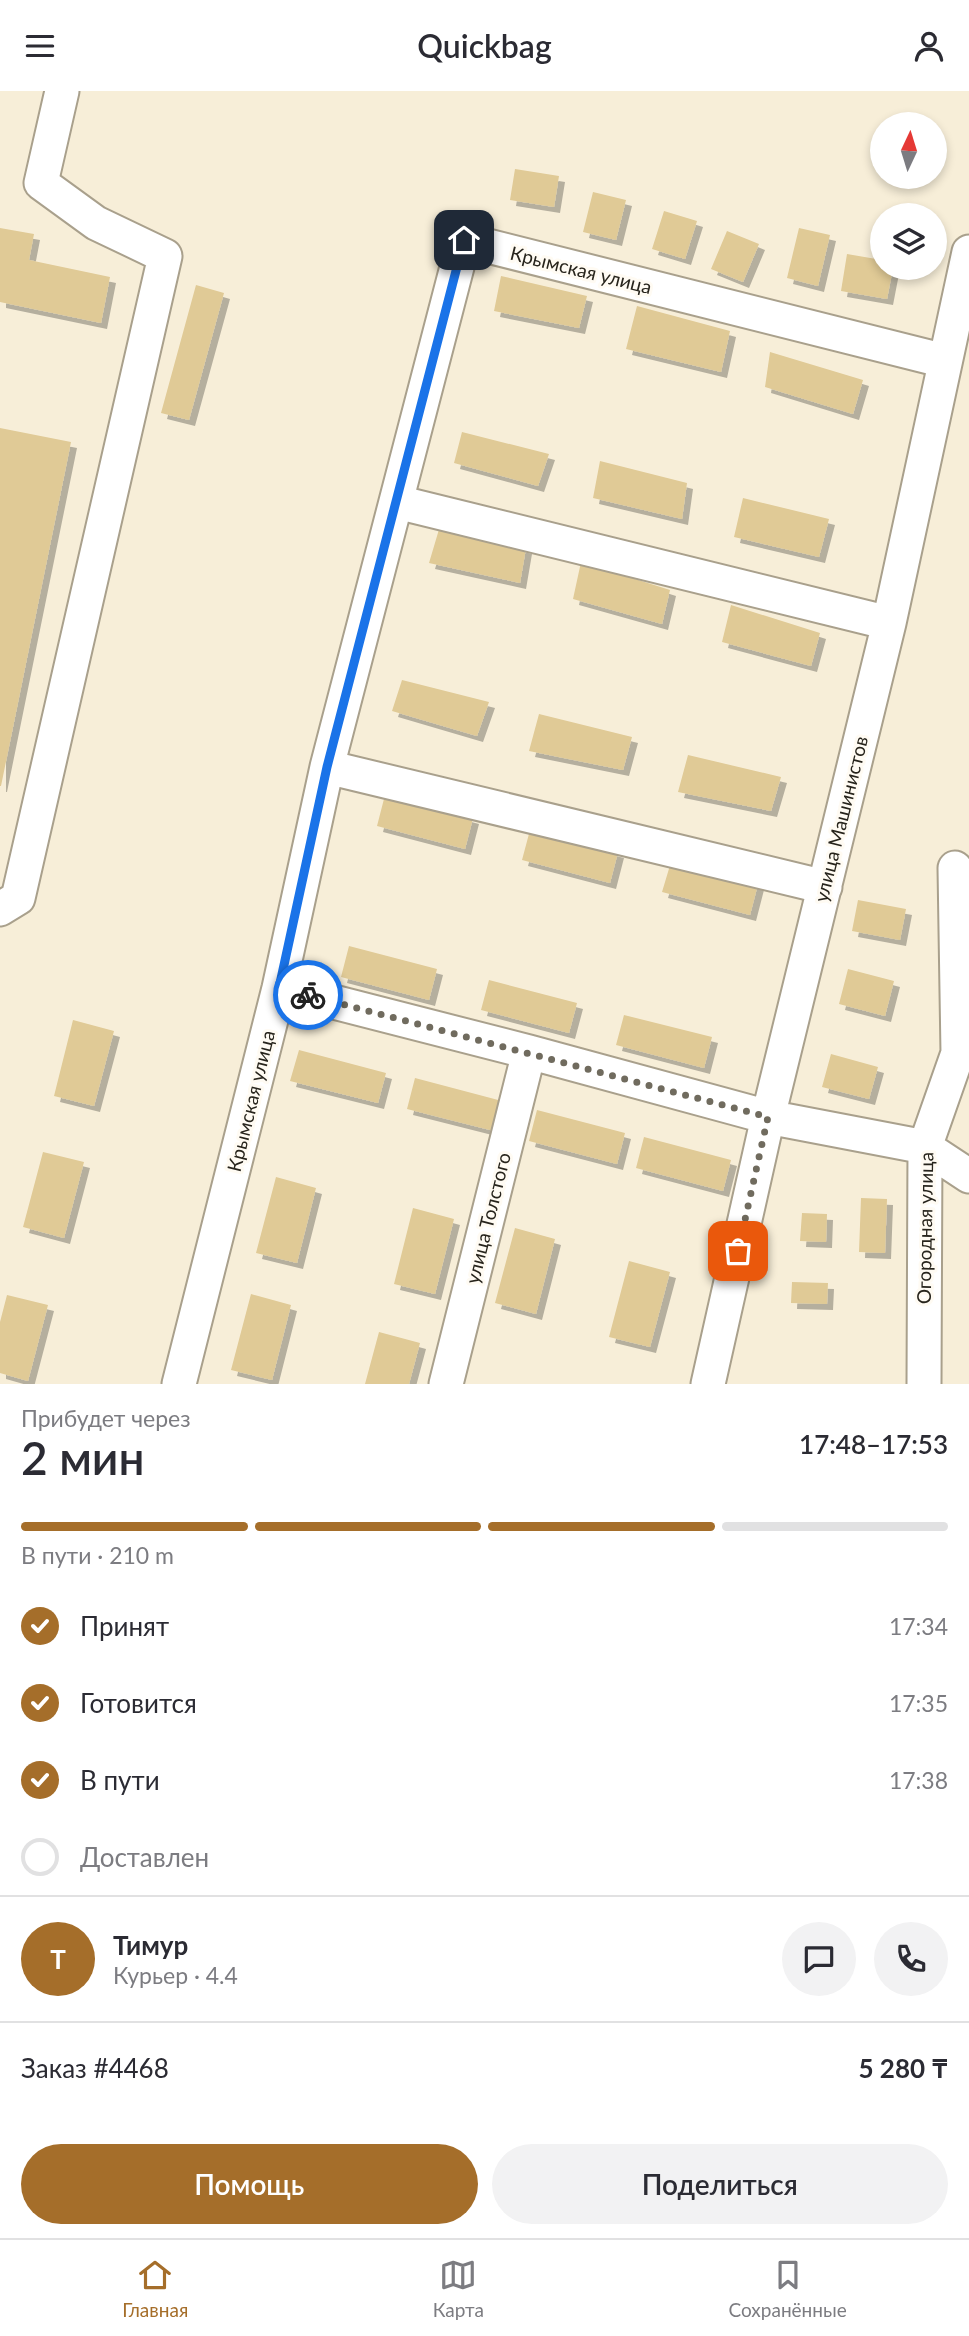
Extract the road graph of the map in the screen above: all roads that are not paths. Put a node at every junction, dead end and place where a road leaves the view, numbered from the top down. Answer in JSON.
{"nodes":[{"id":1,"x":62,"y":91,"type":"edge"},
{"id":2,"x":969,"y":252,"type":"edge"},
{"id":3,"x":945,"y":362,"type":"junction"},
{"id":4,"x":397,"y":502,"type":"junction"},
{"id":5,"x":889,"y":623,"type":"junction"},
{"id":6,"x":327,"y":767,"type":"junction"},
{"id":7,"x":955,"y":868,"type":"dead end"},
{"id":8,"x":825,"y":887,"type":"junction"},
{"id":9,"x":0,"y":909,"type":"edge"},
{"id":10,"x":279,"y":988,"type":"junction"},
{"id":11,"x":529,"y":1052,"type":"junction"},
{"id":12,"x":768,"y":1117,"type":"junction"},
{"id":13,"x":925,"y":1147,"type":"junction"},
{"id":14,"x":969,"y":1176,"type":"edge"},
{"id":15,"x":179,"y":1384,"type":"edge"},
{"id":16,"x":446,"y":1384,"type":"edge"},
{"id":17,"x":708,"y":1384,"type":"edge"},
{"id":18,"x":924,"y":1384,"type":"edge"}],
"edges":[{"from":1,"to":9,"type":"street"},
{"from":2,"to":3,"type":"street","name":"улица Машинистов"},
{"from":3,"to":4,"type":"street","name":"Крымская улица"},
{"from":3,"to":5,"type":"street","name":"улица Машинистов"},
{"from":4,"to":5,"type":"street"},
{"from":4,"to":6,"type":"street","name":"Крымская улица"},
{"from":5,"to":8,"type":"street","name":"улица Машинистов"},
{"from":6,"to":8,"type":"street"},
{"from":6,"to":10,"type":"street","name":"Крымская улица"},
{"from":7,"to":13,"type":"street","name":"Огородная улица"},
{"from":8,"to":12,"type":"street","name":"улица Машинистов"},
{"from":10,"to":11,"type":"street"},
{"from":10,"to":15,"type":"street","name":"Крымская улица"},
{"from":11,"to":12,"type":"street"},
{"from":11,"to":16,"type":"street","name":"улица Толстого"},
{"from":12,"to":13,"type":"street"},
{"from":12,"to":17,"type":"street","name":"улица Машинистов"},
{"from":13,"to":14,"type":"street"},
{"from":13,"to":18,"type":"street","name":"Огородная улица"}]}
